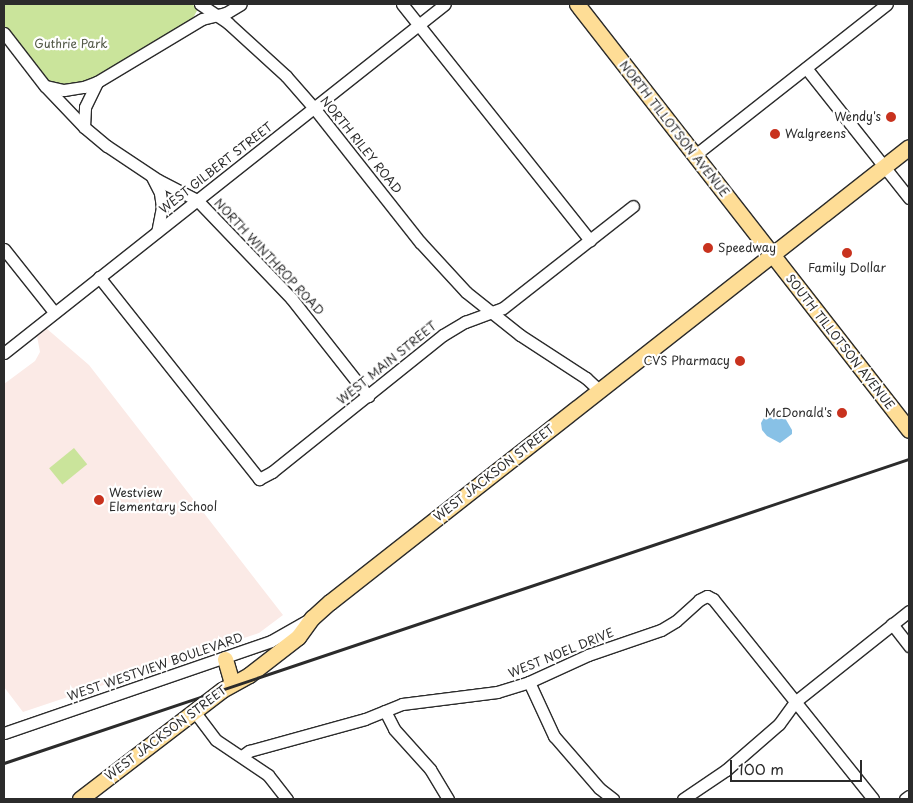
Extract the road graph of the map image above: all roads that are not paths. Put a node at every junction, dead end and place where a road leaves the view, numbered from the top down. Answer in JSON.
{"nodes":[{"id":1,"x":200,"y":4,"type":"edge"},
{"id":2,"x":241,"y":4,"type":"edge"},
{"id":3,"x":402,"y":4,"type":"edge"},
{"id":4,"x":446,"y":4,"type":"edge"},
{"id":5,"x":577,"y":4,"type":"edge"},
{"id":6,"x":888,"y":4,"type":"edge"},
{"id":7,"x":216,"y":15,"type":"junction"},
{"id":8,"x":419,"y":25,"type":"junction"},
{"id":9,"x":4,"y":33,"type":"edge"},
{"id":10,"x":806,"y":68,"type":"junction"},
{"id":11,"x":97,"y":82,"type":"junction"},
{"id":12,"x":45,"y":86,"type":"junction"},
{"id":13,"x":314,"y":108,"type":"junction"},
{"id":14,"x":84,"y":127,"type":"junction"},
{"id":15,"x":909,"y":146,"type":"edge"},
{"id":16,"x":695,"y":155,"type":"junction"},
{"id":17,"x":884,"y":167,"type":"junction"},
{"id":18,"x":151,"y":175,"type":"junction"},
{"id":19,"x":909,"y":198,"type":"edge"},
{"id":20,"x":197,"y":200,"type":"junction"},
{"id":21,"x":633,"y":206,"type":"dead end"},
{"id":22,"x":156,"y":232,"type":"junction"},
{"id":23,"x":590,"y":240,"type":"junction"},
{"id":24,"x":4,"y":249,"type":"edge"},
{"id":25,"x":771,"y":254,"type":"junction"},
{"id":26,"x":99,"y":277,"type":"junction"},
{"id":27,"x":54,"y":312,"type":"junction"},
{"id":28,"x":490,"y":313,"type":"junction"},
{"id":29,"x":4,"y":354,"type":"edge"},
{"id":30,"x":599,"y":390,"type":"junction"},
{"id":31,"x":368,"y":396,"type":"junction"},
{"id":32,"x":909,"y":429,"type":"edge"},
{"id":33,"x":909,"y":611,"type":"edge"},
{"id":34,"x":312,"y":618,"type":"junction"},
{"id":35,"x":892,"y":624,"type":"junction"},
{"id":36,"x":909,"y":646,"type":"edge"},
{"id":37,"x":225,"y":658,"type":"junction"},
{"id":38,"x":529,"y":682,"type":"junction"},
{"id":39,"x":232,"y":683,"type":"junction"},
{"id":40,"x":796,"y":701,"type":"junction"},
{"id":41,"x":194,"y":711,"type":"junction"},
{"id":42,"x":385,"y":711,"type":"junction"},
{"id":43,"x":4,"y":733,"type":"edge"},
{"id":44,"x":242,"y":756,"type":"junction"},
{"id":45,"x":909,"y":796,"type":"edge"},
{"id":46,"x":80,"y":799,"type":"edge"},
{"id":47,"x":287,"y":799,"type":"edge"},
{"id":48,"x":448,"y":799,"type":"edge"},
{"id":49,"x":613,"y":799,"type":"edge"},
{"id":50,"x":683,"y":799,"type":"edge"},
{"id":51,"x":873,"y":799,"type":"edge"},
{"id":52,"x":905,"y":799,"type":"edge"}],
"edges":[{"from":1,"to":7,"type":"street","name":"NORTH RILEY ROAD"},
{"from":2,"to":7,"type":"street"},
{"from":3,"to":8,"type":"street"},
{"from":4,"to":8,"type":"street","name":"WEST GILBERT STREET"},
{"from":5,"to":16,"type":"main road","name":"NORTH TILLOTSON AVENUE"},
{"from":6,"to":10,"type":"street"},
{"from":7,"to":11,"type":"street"},
{"from":7,"to":13,"type":"street","name":"NORTH RILEY ROAD"},
{"from":8,"to":13,"type":"street","name":"WEST GILBERT STREET"},
{"from":8,"to":23,"type":"street"},
{"from":9,"to":12,"type":"street","name":"NORTH WINTHROP ROAD"},
{"from":10,"to":16,"type":"street"},
{"from":10,"to":17,"type":"street"},
{"from":11,"to":12,"type":"street"},
{"from":11,"to":14,"type":"street"},
{"from":12,"to":14,"type":"street","name":"NORTH WINTHROP ROAD"},
{"from":13,"to":20,"type":"street","name":"WEST GILBERT STREET"},
{"from":13,"to":28,"type":"street","name":"NORTH RILEY ROAD"},
{"from":14,"to":18,"type":"street","name":"NORTH WINTHROP ROAD"},
{"from":15,"to":17,"type":"main road","name":"WEST JACKSON STREET"},
{"from":16,"to":25,"type":"main road","name":"NORTH TILLOTSON AVENUE"},
{"from":17,"to":19,"type":"street"},
{"from":17,"to":25,"type":"main road","name":"WEST JACKSON STREET"},
{"from":18,"to":20,"type":"street","name":"NORTH WINTHROP ROAD"},
{"from":18,"to":22,"type":"street"},
{"from":20,"to":22,"type":"street","name":"WEST GILBERT STREET"},
{"from":20,"to":31,"type":"street","name":"NORTH WINTHROP ROAD"},
{"from":21,"to":23,"type":"street","name":"WEST MAIN STREET"},
{"from":22,"to":26,"type":"street","name":"WEST GILBERT STREET"},
{"from":23,"to":28,"type":"street","name":"WEST MAIN STREET"},
{"from":24,"to":27,"type":"street"},
{"from":25,"to":30,"type":"main road","name":"WEST JACKSON STREET"},
{"from":25,"to":32,"type":"main road","name":"SOUTH TILLOTSON AVENUE"},
{"from":26,"to":27,"type":"street","name":"WEST GILBERT STREET"},
{"from":26,"to":31,"type":"street","name":"WEST MAIN STREET"},
{"from":27,"to":29,"type":"street","name":"WEST GILBERT STREET"},
{"from":28,"to":30,"type":"street","name":"NORTH RILEY ROAD"},
{"from":28,"to":31,"type":"street","name":"WEST MAIN STREET"},
{"from":30,"to":34,"type":"main road","name":"WEST JACKSON STREET"},
{"from":33,"to":35,"type":"street"},
{"from":34,"to":37,"type":"street","name":"WEST WESTVIEW BOULEVARD"},
{"from":34,"to":39,"type":"main road","name":"WEST JACKSON STREET"},
{"from":35,"to":36,"type":"street"},
{"from":35,"to":40,"type":"street"},
{"from":37,"to":39,"type":"main road"},
{"from":37,"to":43,"type":"street","name":"WEST WESTVIEW BOULEVARD"},
{"from":38,"to":40,"type":"street","name":"WEST NOEL DRIVE"},
{"from":38,"to":42,"type":"street","name":"WEST NOEL DRIVE"},
{"from":38,"to":49,"type":"street"},
{"from":39,"to":41,"type":"main road","name":"WEST JACKSON STREET"},
{"from":40,"to":50,"type":"street"},
{"from":40,"to":51,"type":"street"},
{"from":41,"to":44,"type":"street"},
{"from":41,"to":46,"type":"main road","name":"WEST JACKSON STREET"},
{"from":42,"to":44,"type":"street","name":"WEST NOEL DRIVE"},
{"from":42,"to":48,"type":"street"},
{"from":44,"to":47,"type":"street"},
{"from":45,"to":52,"type":"street"}]}
